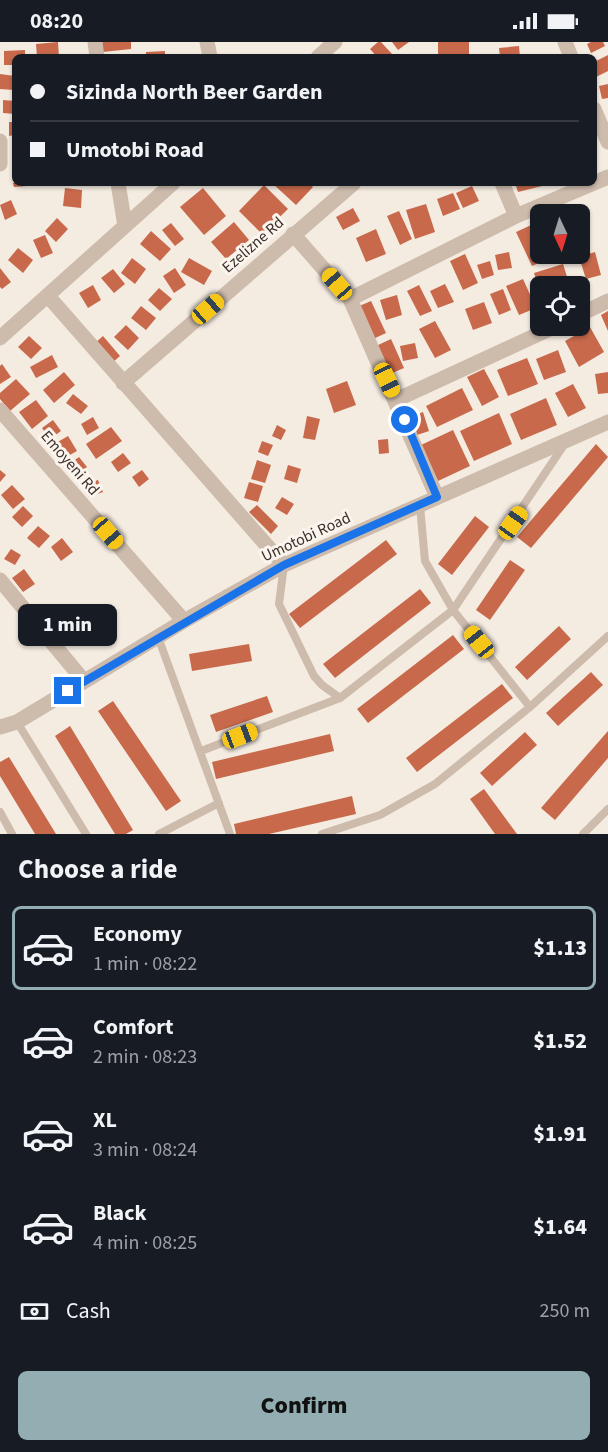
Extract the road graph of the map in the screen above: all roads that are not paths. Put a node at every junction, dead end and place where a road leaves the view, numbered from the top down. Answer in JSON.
{"nodes":[{"id":1,"x":336,"y":42,"type":"edge"},
{"id":2,"x":322,"y":54,"type":"edge"},
{"id":3,"x":597,"y":117,"type":"edge"},
{"id":4,"x":0,"y":141,"type":"edge"},
{"id":5,"x":608,"y":142,"type":"edge"},
{"id":6,"x":0,"y":164,"type":"edge"},
{"id":7,"x":118,"y":186,"type":"edge"},
{"id":8,"x":171,"y":186,"type":"edge"},
{"id":9,"x":350,"y":186,"type":"edge"},
{"id":10,"x":503,"y":186,"type":"edge"},
{"id":11,"x":587,"y":186,"type":"edge"},
{"id":12,"x":516,"y":216,"type":"junction"},
{"id":13,"x":125,"y":226,"type":"junction"},
{"id":14,"x":293,"y":234,"type":"junction"},
{"id":15,"x":48,"y":296,"type":"junction"},
{"id":16,"x":350,"y":299,"type":"junction"},
{"id":17,"x":608,"y":301,"type":"edge"},
{"id":18,"x":590,"y":310,"type":"edge"},
{"id":19,"x":534,"y":336,"type":"edge"},
{"id":20,"x":0,"y":338,"type":"edge"},
{"id":21,"x":123,"y":383,"type":"junction"},
{"id":22,"x":396,"y":400,"type":"junction"},
{"id":23,"x":0,"y":410,"type":"edge"},
{"id":24,"x":608,"y":422,"type":"edge"},
{"id":25,"x":567,"y":440,"type":"junction"},
{"id":26,"x":437,"y":497,"type":"junction"},
{"id":27,"x":420,"y":506,"type":"junction"},
{"id":28,"x":284,"y":565,"type":"junction"},
{"id":29,"x":0,"y":580,"type":"edge"},
{"id":30,"x":453,"y":610,"type":"junction"},
{"id":31,"x":184,"y":621,"type":"junction"},
{"id":32,"x":608,"y":636,"type":"edge"},
{"id":33,"x":158,"y":637,"type":"junction"},
{"id":34,"x":84,"y":681,"type":"junction"},
{"id":35,"x":340,"y":698,"type":"junction"},
{"id":36,"x":530,"y":707,"type":"junction"},
{"id":37,"x":17,"y":722,"type":"junction"},
{"id":38,"x":0,"y":727,"type":"edge"},
{"id":39,"x":201,"y":751,"type":"junction"},
{"id":40,"x":219,"y":803,"type":"junction"},
{"id":41,"x":608,"y":809,"type":"edge"},
{"id":42,"x":0,"y":812,"type":"edge"},
{"id":43,"x":12,"y":834,"type":"edge"},
{"id":44,"x":86,"y":834,"type":"edge"},
{"id":45,"x":159,"y":834,"type":"edge"},
{"id":46,"x":230,"y":834,"type":"edge"},
{"id":47,"x":322,"y":834,"type":"edge"},
{"id":48,"x":583,"y":834,"type":"edge"}],
"edges":[{"from":1,"to":2,"type":"street"},
{"from":3,"to":5,"type":"street"},
{"from":4,"to":6,"type":"street"},
{"from":7,"to":13,"type":"street"},
{"from":8,"to":13,"type":"street"},
{"from":9,"to":14,"type":"street","name":"Ezelizne Rd"},
{"from":10,"to":12,"type":"street"},
{"from":11,"to":12,"type":"street"},
{"from":12,"to":16,"type":"street"},
{"from":13,"to":15,"type":"street"},
{"from":14,"to":16,"type":"street"},
{"from":14,"to":21,"type":"street","name":"Ezelizne Rd"},
{"from":15,"to":20,"type":"street"},
{"from":15,"to":21,"type":"street"},
{"from":16,"to":22,"type":"street"},
{"from":17,"to":18,"type":"street"},
{"from":19,"to":22,"type":"street"},
{"from":21,"to":28,"type":"street"},
{"from":22,"to":26,"type":"street"},
{"from":23,"to":31,"type":"street","name":"Emoyeni Rd"},
{"from":24,"to":25,"type":"street","name":"Umotobi Road"},
{"from":25,"to":26,"type":"street","name":"Umotobi Road"},
{"from":25,"to":30,"type":"lane"},
{"from":26,"to":27,"type":"street","name":"Umotobi Road"},
{"from":27,"to":28,"type":"street","name":"Umotobi Road"},
{"from":27,"to":30,"type":"lane"},
{"from":28,"to":31,"type":"street","name":"Umotobi Road"},
{"from":28,"to":35,"type":"lane"},
{"from":29,"to":34,"type":"street"},
{"from":30,"to":35,"type":"lane"},
{"from":30,"to":36,"type":"lane"},
{"from":31,"to":33,"type":"street","name":"Umotobi Road"},
{"from":32,"to":36,"type":"lane"},
{"from":33,"to":34,"type":"street","name":"Umotobi Road"},
{"from":33,"to":39,"type":"lane"},
{"from":34,"to":37,"type":"street","name":"Umotobi Road"},
{"from":35,"to":39,"type":"lane"},
{"from":36,"to":47,"type":"lane"},
{"from":37,"to":38,"type":"street","name":"Umotobi Road"},
{"from":37,"to":44,"type":"lane"},
{"from":39,"to":40,"type":"lane"},
{"from":40,"to":45,"type":"lane"},
{"from":40,"to":46,"type":"lane"},
{"from":41,"to":48,"type":"lane"},
{"from":42,"to":43,"type":"lane"}]}
